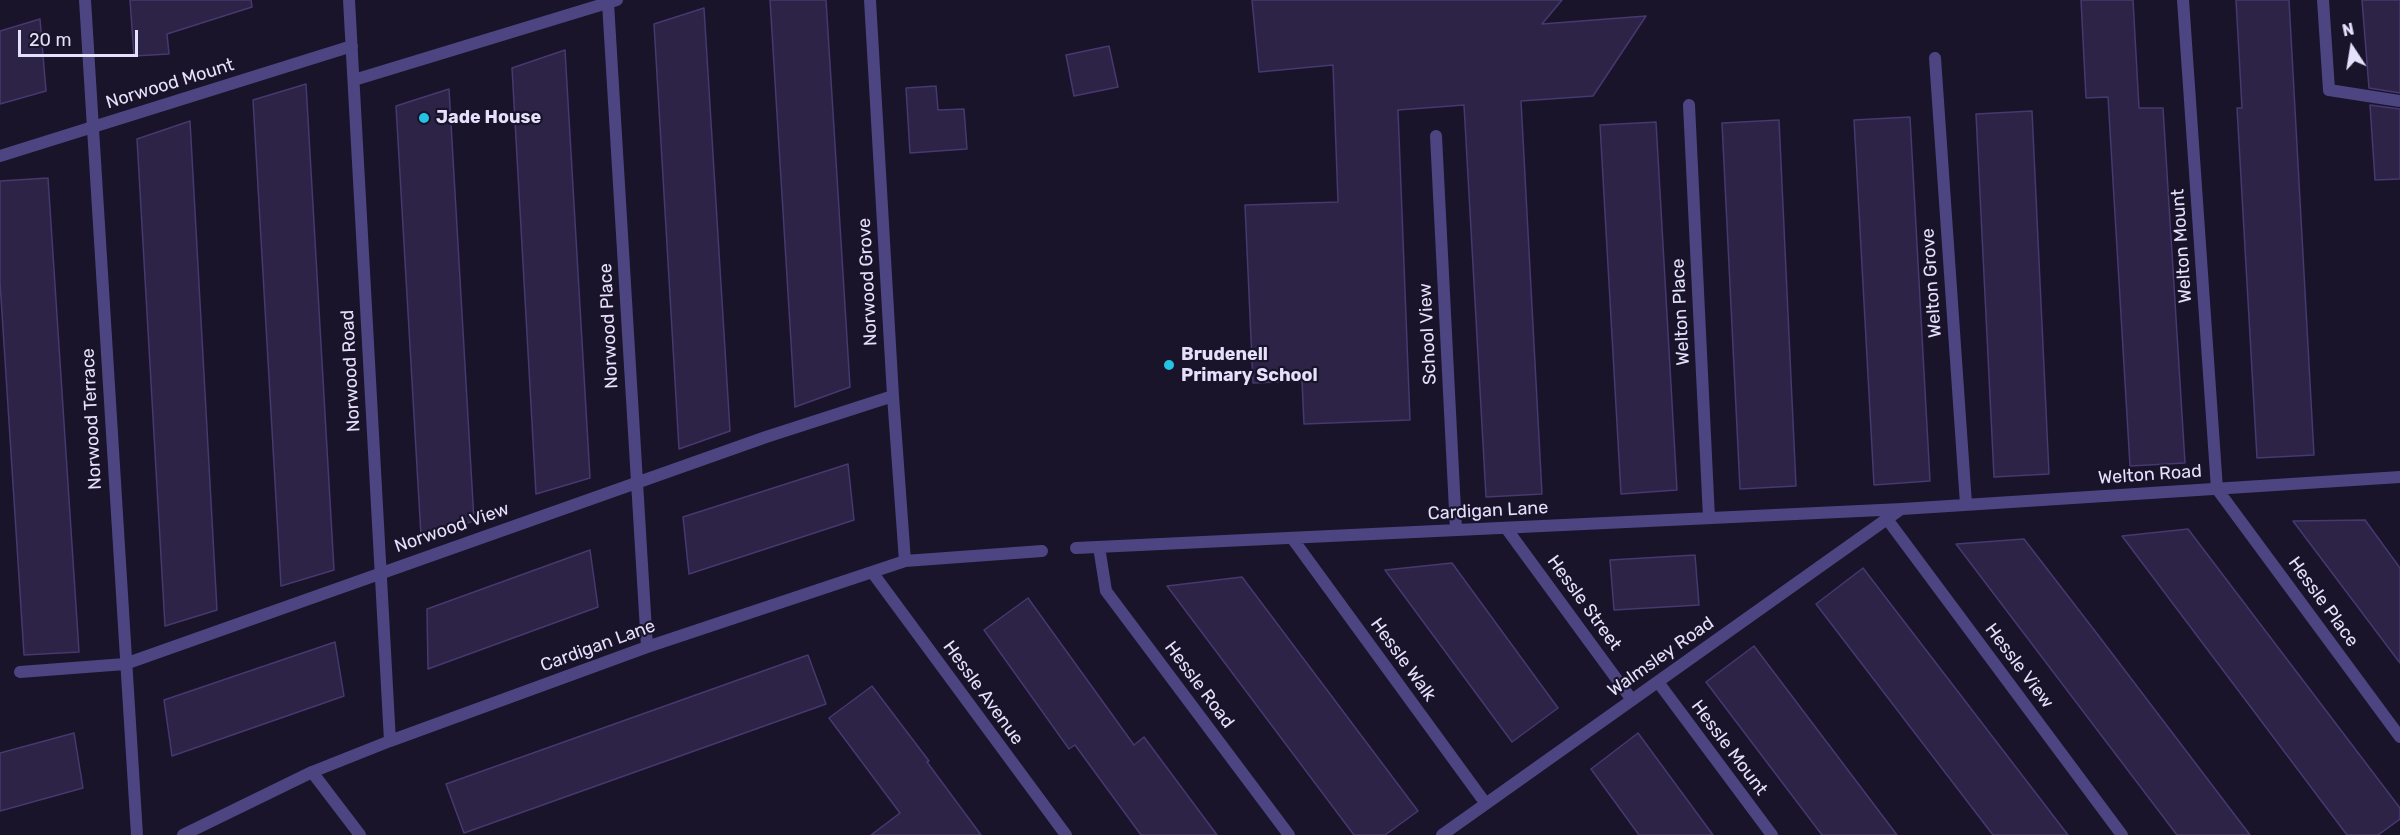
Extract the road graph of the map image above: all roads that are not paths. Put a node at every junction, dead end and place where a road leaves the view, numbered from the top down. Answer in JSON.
{"nodes":[{"id":1,"x":85,"y":0,"type":"edge"},
{"id":2,"x":349,"y":0,"type":"edge"},
{"id":3,"x":870,"y":0,"type":"edge"},
{"id":4,"x":2183,"y":0,"type":"edge"},
{"id":5,"x":2323,"y":0,"type":"edge"},
{"id":6,"x":613,"y":1,"type":"edge"},
{"id":7,"x":352,"y":46,"type":"junction"},
{"id":8,"x":1935,"y":58,"type":"dead end"},
{"id":9,"x":354,"y":80,"type":"junction"},
{"id":10,"x":2400,"y":101,"type":"edge"},
{"id":11,"x":1689,"y":105,"type":"dead end"},
{"id":12,"x":92,"y":128,"type":"junction"},
{"id":13,"x":1436,"y":136,"type":"dead end"},
{"id":14,"x":0,"y":156,"type":"edge"},
{"id":15,"x":892,"y":396,"type":"junction"},
{"id":16,"x":2400,"y":477,"type":"edge"},
{"id":17,"x":636,"y":482,"type":"junction"},
{"id":18,"x":2217,"y":489,"type":"junction"},
{"id":19,"x":1966,"y":504,"type":"junction"},
{"id":20,"x":1902,"y":508,"type":"junction"},
{"id":21,"x":1709,"y":518,"type":"junction"},
{"id":22,"x":1887,"y":519,"type":"junction"},
{"id":23,"x":1506,"y":528,"type":"junction"},
{"id":24,"x":1456,"y":530,"type":"junction"},
{"id":25,"x":1292,"y":538,"type":"junction"},
{"id":26,"x":1076,"y":548,"type":"dead end"},
{"id":27,"x":1100,"y":548,"type":"junction"},
{"id":28,"x":1042,"y":551,"type":"dead end"},
{"id":29,"x":904,"y":561,"type":"junction"},
{"id":30,"x":380,"y":572,"type":"junction"},
{"id":31,"x":872,"y":572,"type":"junction"},
{"id":32,"x":647,"y":647,"type":"junction"},
{"id":33,"x":125,"y":663,"type":"junction"},
{"id":34,"x":20,"y":672,"type":"dead end"},
{"id":35,"x":1658,"y":682,"type":"junction"},
{"id":36,"x":1632,"y":700,"type":"junction"},
{"id":37,"x":2400,"y":737,"type":"edge"},
{"id":38,"x":390,"y":741,"type":"junction"},
{"id":39,"x":312,"y":772,"type":"junction"},
{"id":40,"x":1486,"y":804,"type":"junction"},
{"id":41,"x":136,"y":835,"type":"edge"},
{"id":42,"x":183,"y":835,"type":"edge"},
{"id":43,"x":360,"y":835,"type":"edge"},
{"id":44,"x":1066,"y":835,"type":"edge"},
{"id":45,"x":1289,"y":835,"type":"edge"},
{"id":46,"x":1442,"y":835,"type":"edge"},
{"id":47,"x":1772,"y":835,"type":"edge"},
{"id":48,"x":2122,"y":835,"type":"edge"}],
"edges":[{"from":1,"to":12,"type":"street","name":"Norwood Terrace"},
{"from":2,"to":7,"type":"street","name":"Norwood Road"},
{"from":3,"to":15,"type":"street","name":"Norwood Grove"},
{"from":4,"to":18,"type":"street","name":"Welton Mount"},
{"from":5,"to":10,"type":"street"},
{"from":6,"to":9,"type":"street"},
{"from":6,"to":17,"type":"street","name":"Norwood Place"},
{"from":7,"to":9,"type":"street","name":"Norwood Road"},
{"from":7,"to":12,"type":"street","name":"Norwood Mount"},
{"from":8,"to":19,"type":"street","name":"Welton Grove"},
{"from":9,"to":30,"type":"street","name":"Norwood Road"},
{"from":11,"to":21,"type":"street","name":"Welton Place"},
{"from":12,"to":14,"type":"street","name":"Norwood Mount"},
{"from":12,"to":33,"type":"street","name":"Norwood Terrace"},
{"from":13,"to":24,"type":"street","name":"School View"},
{"from":15,"to":17,"type":"street","name":"Norwood View"},
{"from":15,"to":29,"type":"street","name":"Norwood Grove"},
{"from":16,"to":18,"type":"street","name":"Welton Road"},
{"from":17,"to":30,"type":"street","name":"Norwood View"},
{"from":17,"to":32,"type":"street","name":"Norwood Place"},
{"from":18,"to":19,"type":"street","name":"Welton Road"},
{"from":18,"to":37,"type":"street","name":"Hessle Place"},
{"from":19,"to":20,"type":"street","name":"Welton Road"},
{"from":20,"to":21,"type":"street","name":"Cardigan Lane"},
{"from":20,"to":22,"type":"street","name":"Walmsley Road"},
{"from":21,"to":23,"type":"street","name":"Cardigan Lane"},
{"from":22,"to":35,"type":"street","name":"Walmsley Road"},
{"from":22,"to":48,"type":"street","name":"Hessle View"},
{"from":23,"to":24,"type":"street","name":"Cardigan Lane"},
{"from":23,"to":36,"type":"street","name":"Hessle Street"},
{"from":24,"to":25,"type":"street","name":"Cardigan Lane"},
{"from":25,"to":27,"type":"street","name":"Cardigan Lane"},
{"from":25,"to":40,"type":"street","name":"Hessle Walk"},
{"from":26,"to":27,"type":"street","name":"Cardigan Lane"},
{"from":27,"to":45,"type":"street","name":"Hessle Road"},
{"from":28,"to":29,"type":"street","name":"Cardigan Lane"},
{"from":29,"to":31,"type":"street","name":"Cardigan Lane"},
{"from":30,"to":33,"type":"street","name":"Norwood View"},
{"from":30,"to":38,"type":"street","name":"Norwood Road"},
{"from":31,"to":32,"type":"street","name":"Cardigan Lane"},
{"from":31,"to":44,"type":"street","name":"Hessle Avenue"},
{"from":32,"to":38,"type":"street","name":"Cardigan Lane"},
{"from":33,"to":34,"type":"street","name":"Norwood View"},
{"from":33,"to":41,"type":"street","name":"Norwood Terrace"},
{"from":35,"to":36,"type":"street","name":"Walmsley Road"},
{"from":35,"to":47,"type":"street","name":"Hessle Mount"},
{"from":36,"to":40,"type":"street","name":"Walmsley Road"},
{"from":38,"to":39,"type":"street","name":"Cardigan Lane"},
{"from":39,"to":42,"type":"street","name":"Cardigan Lane"},
{"from":39,"to":43,"type":"street"},
{"from":40,"to":46,"type":"street","name":"Walmsley Road"}]}
